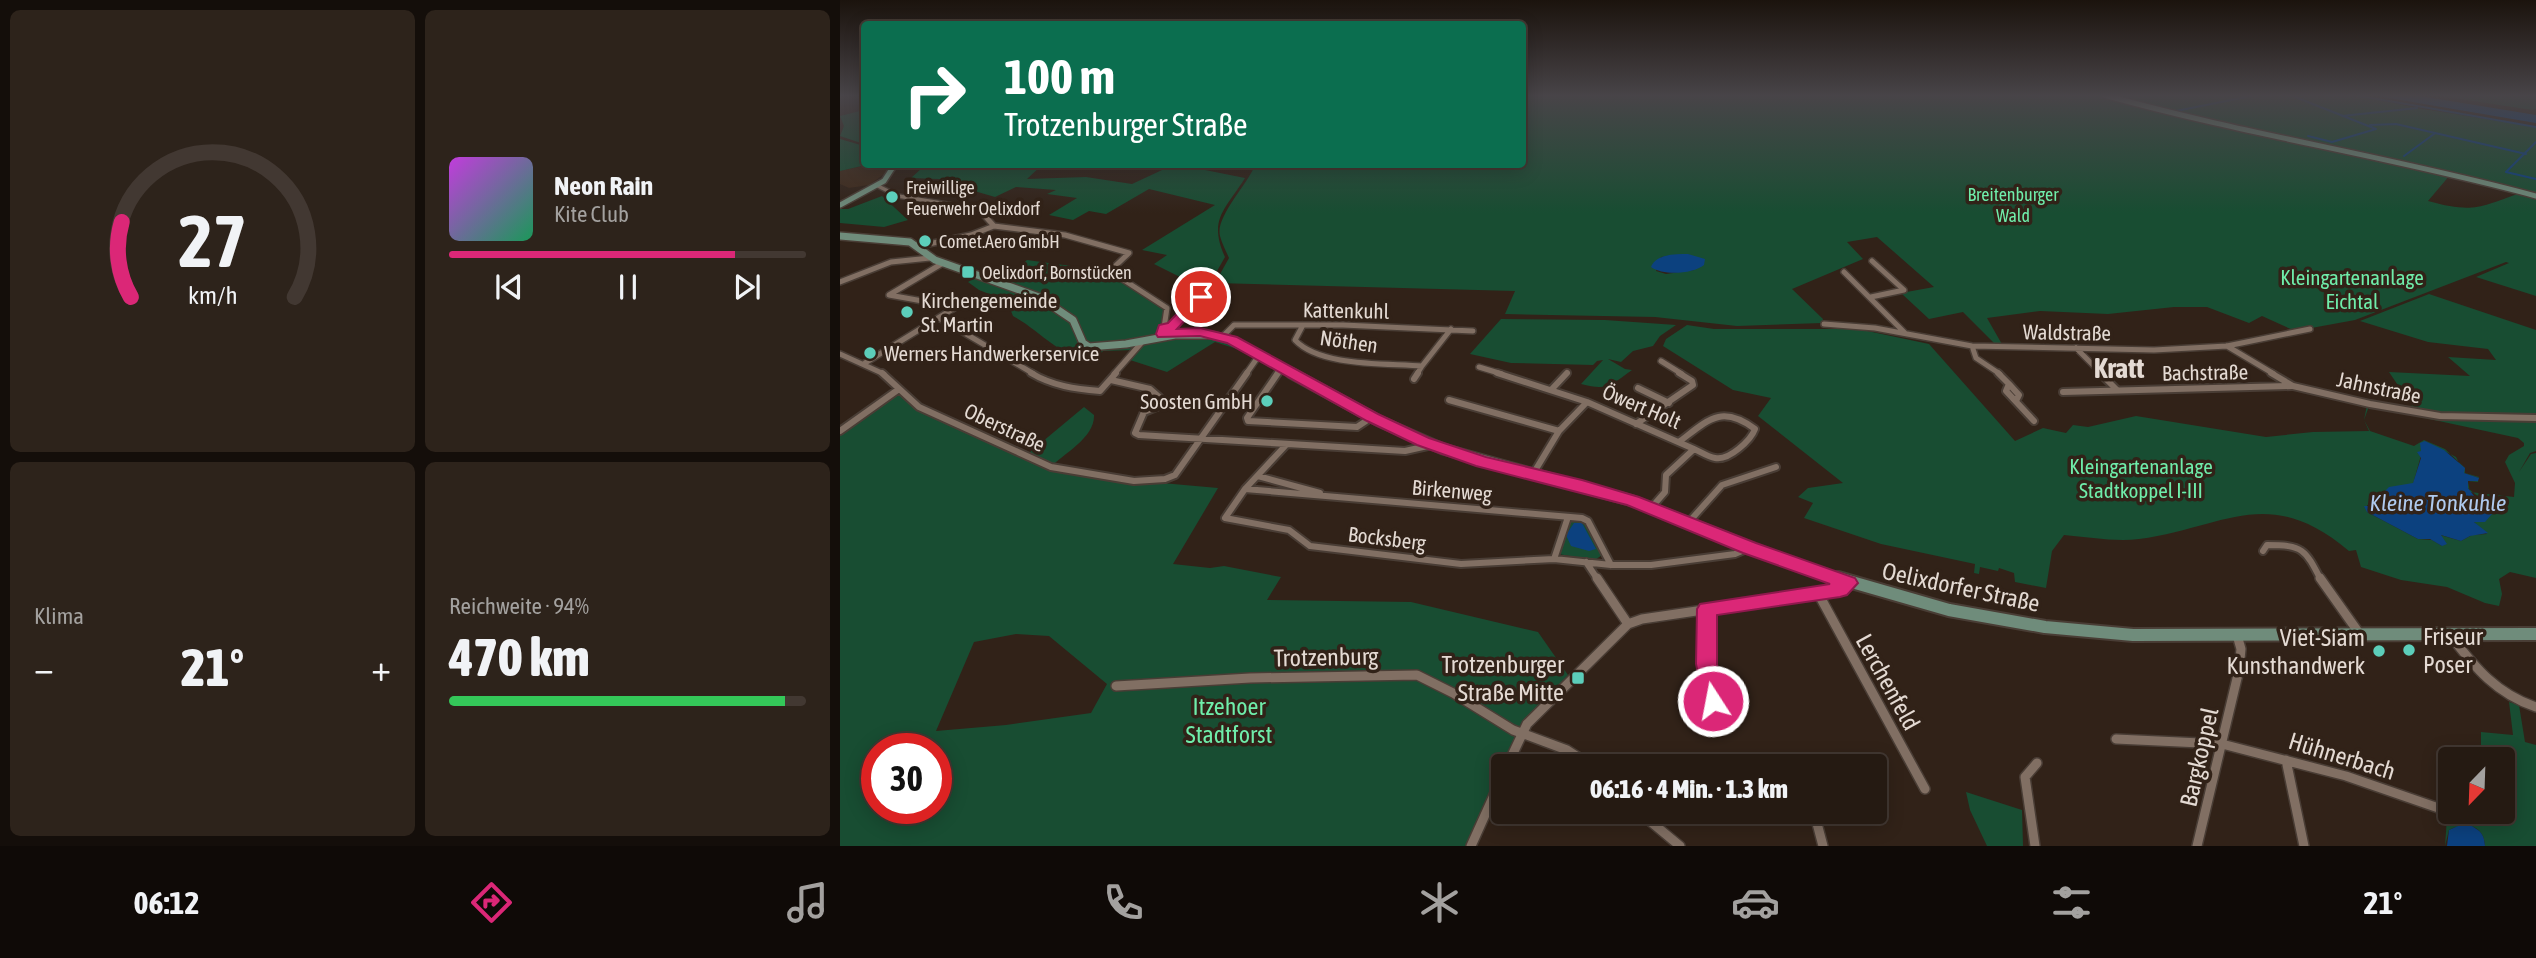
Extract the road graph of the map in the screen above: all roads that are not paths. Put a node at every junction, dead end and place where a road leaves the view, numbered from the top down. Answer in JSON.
{"nodes":[{"id":1,"x":2263,"y":134,"type":"edge"},
{"id":2,"x":893,"y":168,"type":"edge"},
{"id":3,"x":876,"y":185,"type":"junction"},
{"id":4,"x":2536,"y":196,"type":"edge"},
{"id":5,"x":840,"y":205,"type":"edge"},
{"id":6,"x":994,"y":226,"type":"junction"},
{"id":7,"x":840,"y":236,"type":"edge"},
{"id":8,"x":919,"y":246,"type":"junction"},
{"id":9,"x":930,"y":258,"type":"junction"},
{"id":10,"x":1872,"y":261,"type":"dead end"},
{"id":11,"x":943,"y":263,"type":"junction"},
{"id":12,"x":1844,"y":272,"type":"dead end"},
{"id":13,"x":840,"y":282,"type":"edge"},
{"id":14,"x":1201,"y":297,"type":"dead end"},
{"id":15,"x":1871,"y":297,"type":"junction"},
{"id":16,"x":939,"y":318,"type":"junction"},
{"id":17,"x":1824,"y":324,"type":"dead end"},
{"id":18,"x":1303,"y":325,"type":"junction"},
{"id":19,"x":2310,"y":329,"type":"dead end"},
{"id":20,"x":1451,"y":330,"type":"junction"},
{"id":21,"x":1163,"y":331,"type":"junction"},
{"id":22,"x":1473,"y":331,"type":"dead end"},
{"id":23,"x":1905,"y":333,"type":"junction"},
{"id":24,"x":1222,"y":337,"type":"junction"},
{"id":25,"x":1144,"y":339,"type":"junction"},
{"id":26,"x":1972,"y":346,"type":"junction"},
{"id":27,"x":2227,"y":346,"type":"junction"},
{"id":28,"x":2076,"y":348,"type":"junction"},
{"id":29,"x":840,"y":354,"type":"edge"},
{"id":30,"x":1260,"y":354,"type":"junction"},
{"id":31,"x":1661,"y":361,"type":"dead end"},
{"id":32,"x":865,"y":363,"type":"junction"},
{"id":33,"x":1422,"y":366,"type":"junction"},
{"id":34,"x":1282,"y":367,"type":"junction"},
{"id":35,"x":1479,"y":367,"type":"dead end"},
{"id":36,"x":1567,"y":373,"type":"dead end"},
{"id":37,"x":1414,"y":379,"type":"dead end"},
{"id":38,"x":1111,"y":380,"type":"junction"},
{"id":39,"x":2293,"y":386,"type":"junction"},
{"id":40,"x":1638,"y":388,"type":"dead end"},
{"id":41,"x":899,"y":389,"type":"junction"},
{"id":42,"x":1552,"y":389,"type":"junction"},
{"id":43,"x":2117,"y":390,"type":"junction"},
{"id":44,"x":2063,"y":392,"type":"dead end"},
{"id":45,"x":1449,"y":400,"type":"dead end"},
{"id":46,"x":1587,"y":402,"type":"junction"},
{"id":47,"x":1669,"y":403,"type":"junction"},
{"id":48,"x":1372,"y":417,"type":"junction"},
{"id":49,"x":2536,"y":418,"type":"edge"},
{"id":50,"x":2034,"y":421,"type":"dead end"},
{"id":51,"x":1636,"y":424,"type":"junction"},
{"id":52,"x":840,"y":431,"type":"edge"},
{"id":53,"x":1559,"y":431,"type":"junction"},
{"id":54,"x":1205,"y":439,"type":"junction"},
{"id":55,"x":1679,"y":442,"type":"junction"},
{"id":56,"x":1286,"y":445,"type":"junction"},
{"id":57,"x":1432,"y":445,"type":"junction"},
{"id":58,"x":1694,"y":449,"type":"junction"},
{"id":59,"x":1776,"y":467,"type":"dead end"},
{"id":60,"x":1533,"y":474,"type":"junction"},
{"id":61,"x":1258,"y":476,"type":"junction"},
{"id":62,"x":1245,"y":489,"type":"junction"},
{"id":63,"x":1333,"y":497,"type":"junction"},
{"id":64,"x":1651,"y":508,"type":"junction"},
{"id":65,"x":1568,"y":517,"type":"junction"},
{"id":66,"x":1688,"y":523,"type":"junction"},
{"id":67,"x":1749,"y":548,"type":"junction"},
{"id":68,"x":2263,"y":551,"type":"dead end"},
{"id":69,"x":1554,"y":559,"type":"junction"},
{"id":70,"x":1586,"y":562,"type":"junction"},
{"id":71,"x":1611,"y":565,"type":"junction"},
{"id":72,"x":1849,"y":583,"type":"junction"},
{"id":73,"x":1818,"y":593,"type":"junction"},
{"id":74,"x":1707,"y":609,"type":"junction"},
{"id":75,"x":1629,"y":624,"type":"junction"},
{"id":76,"x":2449,"y":634,"type":"junction"},
{"id":77,"x":2536,"y":634,"type":"edge"},
{"id":78,"x":2236,"y":635,"type":"junction"},
{"id":79,"x":2360,"y":635,"type":"junction"},
{"id":80,"x":1116,"y":686,"type":"dead end"},
{"id":81,"x":2536,"y":707,"type":"edge"},
{"id":82,"x":1720,"y":720,"type":"dead end"},
{"id":83,"x":1522,"y":732,"type":"junction"},
{"id":84,"x":2116,"y":740,"type":"dead end"},
{"id":85,"x":2222,"y":744,"type":"junction"},
{"id":86,"x":1512,"y":754,"type":"edge"},
{"id":87,"x":1573,"y":754,"type":"edge"},
{"id":88,"x":2286,"y":760,"type":"junction"},
{"id":89,"x":2037,"y":763,"type":"dead end"},
{"id":90,"x":1925,"y":789,"type":"dead end"},
{"id":91,"x":1491,"y":802,"type":"edge"},
{"id":92,"x":2438,"y":807,"type":"edge"},
{"id":93,"x":1652,"y":824,"type":"edge"},
{"id":94,"x":1817,"y":824,"type":"edge"},
{"id":95,"x":1673,"y":844,"type":"edge"},
{"id":96,"x":1471,"y":846,"type":"edge"},
{"id":97,"x":1823,"y":846,"type":"edge"},
{"id":98,"x":2035,"y":846,"type":"edge"},
{"id":99,"x":2197,"y":846,"type":"edge"},
{"id":100,"x":2304,"y":846,"type":"edge"}],
"edges":[{"from":1,"to":4,"type":"street"},
{"from":2,"to":3,"type":"street"},
{"from":3,"to":5,"type":"street"},
{"from":3,"to":6,"type":"street"},
{"from":6,"to":8,"type":"street"},
{"from":6,"to":21,"type":"street"},
{"from":7,"to":8,"type":"street"},
{"from":8,"to":9,"type":"street"},
{"from":9,"to":11,"type":"street"},
{"from":9,"to":13,"type":"street"},
{"from":10,"to":15,"type":"street"},
{"from":11,"to":16,"type":"street"},
{"from":11,"to":25,"type":"street","name":"Oelixdorfer Straße"},
{"from":12,"to":15,"type":"street"},
{"from":14,"to":21,"type":"street"},
{"from":15,"to":23,"type":"street"},
{"from":16,"to":32,"type":"street"},
{"from":16,"to":38,"type":"street"},
{"from":17,"to":23,"type":"street","name":"Waldstraße"},
{"from":18,"to":20,"type":"street","name":"Kattenkuhl"},
{"from":18,"to":24,"type":"street","name":"Kattenkuhl"},
{"from":18,"to":33,"type":"street","name":"Nöthen"},
{"from":19,"to":27,"type":"street","name":"Waldstraße"},
{"from":20,"to":22,"type":"street","name":"Kattenkuhl"},
{"from":20,"to":33,"type":"street"},
{"from":21,"to":24,"type":"street","name":"Oelixdorfer Straße"},
{"from":21,"to":25,"type":"street","name":"Oelixdorfer Straße"},
{"from":23,"to":26,"type":"street","name":"Waldstraße"},
{"from":24,"to":30,"type":"street","name":"Oelixdorfer Straße"},
{"from":25,"to":38,"type":"street"},
{"from":26,"to":28,"type":"street","name":"Waldstraße"},
{"from":26,"to":50,"type":"street"},
{"from":27,"to":28,"type":"street","name":"Waldstraße"},
{"from":27,"to":39,"type":"street","name":"Jahnstraße"},
{"from":28,"to":43,"type":"street"},
{"from":29,"to":32,"type":"street","name":"Oberstraße"},
{"from":30,"to":34,"type":"street","name":"Oelixdorfer Straße"},
{"from":30,"to":54,"type":"street"},
{"from":31,"to":47,"type":"street"},
{"from":32,"to":41,"type":"street","name":"Oberstraße"},
{"from":33,"to":37,"type":"street"},
{"from":34,"to":48,"type":"street","name":"Oelixdorfer Straße"},
{"from":34,"to":48,"type":"street"},
{"from":35,"to":42,"type":"street"},
{"from":36,"to":42,"type":"street"},
{"from":38,"to":54,"type":"street"},
{"from":39,"to":43,"type":"street","name":"Bachstraße"},
{"from":39,"to":49,"type":"street","name":"Jahnstraße"},
{"from":40,"to":47,"type":"street"},
{"from":41,"to":52,"type":"street"},
{"from":41,"to":54,"type":"street","name":"Oberstraße"},
{"from":42,"to":46,"type":"street"},
{"from":43,"to":44,"type":"street","name":"Bachstraße"},
{"from":45,"to":53,"type":"street"},
{"from":46,"to":51,"type":"street","name":"Öwert Holt"},
{"from":46,"to":53,"type":"street","name":"Öwert Holt"},
{"from":47,"to":51,"type":"street"},
{"from":48,"to":57,"type":"street","name":"Oelixdorfer Straße"},
{"from":51,"to":55,"type":"street","name":"Öwert Holt"},
{"from":53,"to":60,"type":"street","name":"Öwert Holt"},
{"from":54,"to":56,"type":"street"},
{"from":55,"to":58,"type":"street","name":"Öwert Holt"},
{"from":55,"to":58,"type":"street"},
{"from":56,"to":57,"type":"street"},
{"from":56,"to":61,"type":"street"},
{"from":57,"to":60,"type":"street","name":"Oelixdorfer Straße"},
{"from":58,"to":64,"type":"street","name":"Öwert Holt"},
{"from":59,"to":66,"type":"street"},
{"from":60,"to":64,"type":"street","name":"Oelixdorfer Straße"},
{"from":61,"to":62,"type":"street"},
{"from":61,"to":63,"type":"street","name":"Birkenweg"},
{"from":62,"to":63,"type":"street","name":"Birkenweg"},
{"from":62,"to":69,"type":"street","name":"Bocksberg"},
{"from":63,"to":65,"type":"street","name":"Birkenweg"},
{"from":64,"to":66,"type":"street","name":"Oelixdorfer Straße"},
{"from":65,"to":69,"type":"street"},
{"from":65,"to":71,"type":"street","name":"Birkenweg"},
{"from":66,"to":67,"type":"street","name":"Oelixdorfer Straße"},
{"from":67,"to":71,"type":"street","name":"Bocksberg"},
{"from":67,"to":72,"type":"street","name":"Oelixdorfer Straße"},
{"from":68,"to":79,"type":"street"},
{"from":69,"to":70,"type":"street","name":"Bocksberg"},
{"from":70,"to":71,"type":"street","name":"Bocksberg"},
{"from":70,"to":75,"type":"street"},
{"from":72,"to":73,"type":"street"},
{"from":72,"to":78,"type":"street","name":"Oelixdorfer Straße"},
{"from":73,"to":74,"type":"street"},
{"from":73,"to":90,"type":"street","name":"Lerchenfeld"},
{"from":74,"to":75,"type":"street"},
{"from":74,"to":82,"type":"street"},
{"from":75,"to":83,"type":"street"},
{"from":76,"to":77,"type":"street","name":"Oelixdorfer Straße"},
{"from":76,"to":79,"type":"street","name":"Oelixdorfer Straße"},
{"from":76,"to":81,"type":"street"},
{"from":78,"to":79,"type":"street","name":"Oelixdorfer Straße"},
{"from":78,"to":85,"type":"street","name":"Bargkoppel"},
{"from":80,"to":83,"type":"street","name":"Trotzenburg"},
{"from":83,"to":86,"type":"street"},
{"from":83,"to":87,"type":"street","name":"Trotzenburg"},
{"from":84,"to":85,"type":"street","name":"Hühnerbach"},
{"from":85,"to":88,"type":"street","name":"Hühnerbach"},
{"from":85,"to":99,"type":"street","name":"Bargkoppel"},
{"from":88,"to":92,"type":"street","name":"Hühnerbach"},
{"from":88,"to":100,"type":"street"},
{"from":89,"to":98,"type":"street"},
{"from":91,"to":96,"type":"street"},
{"from":93,"to":95,"type":"street"},
{"from":94,"to":97,"type":"street"}]}
